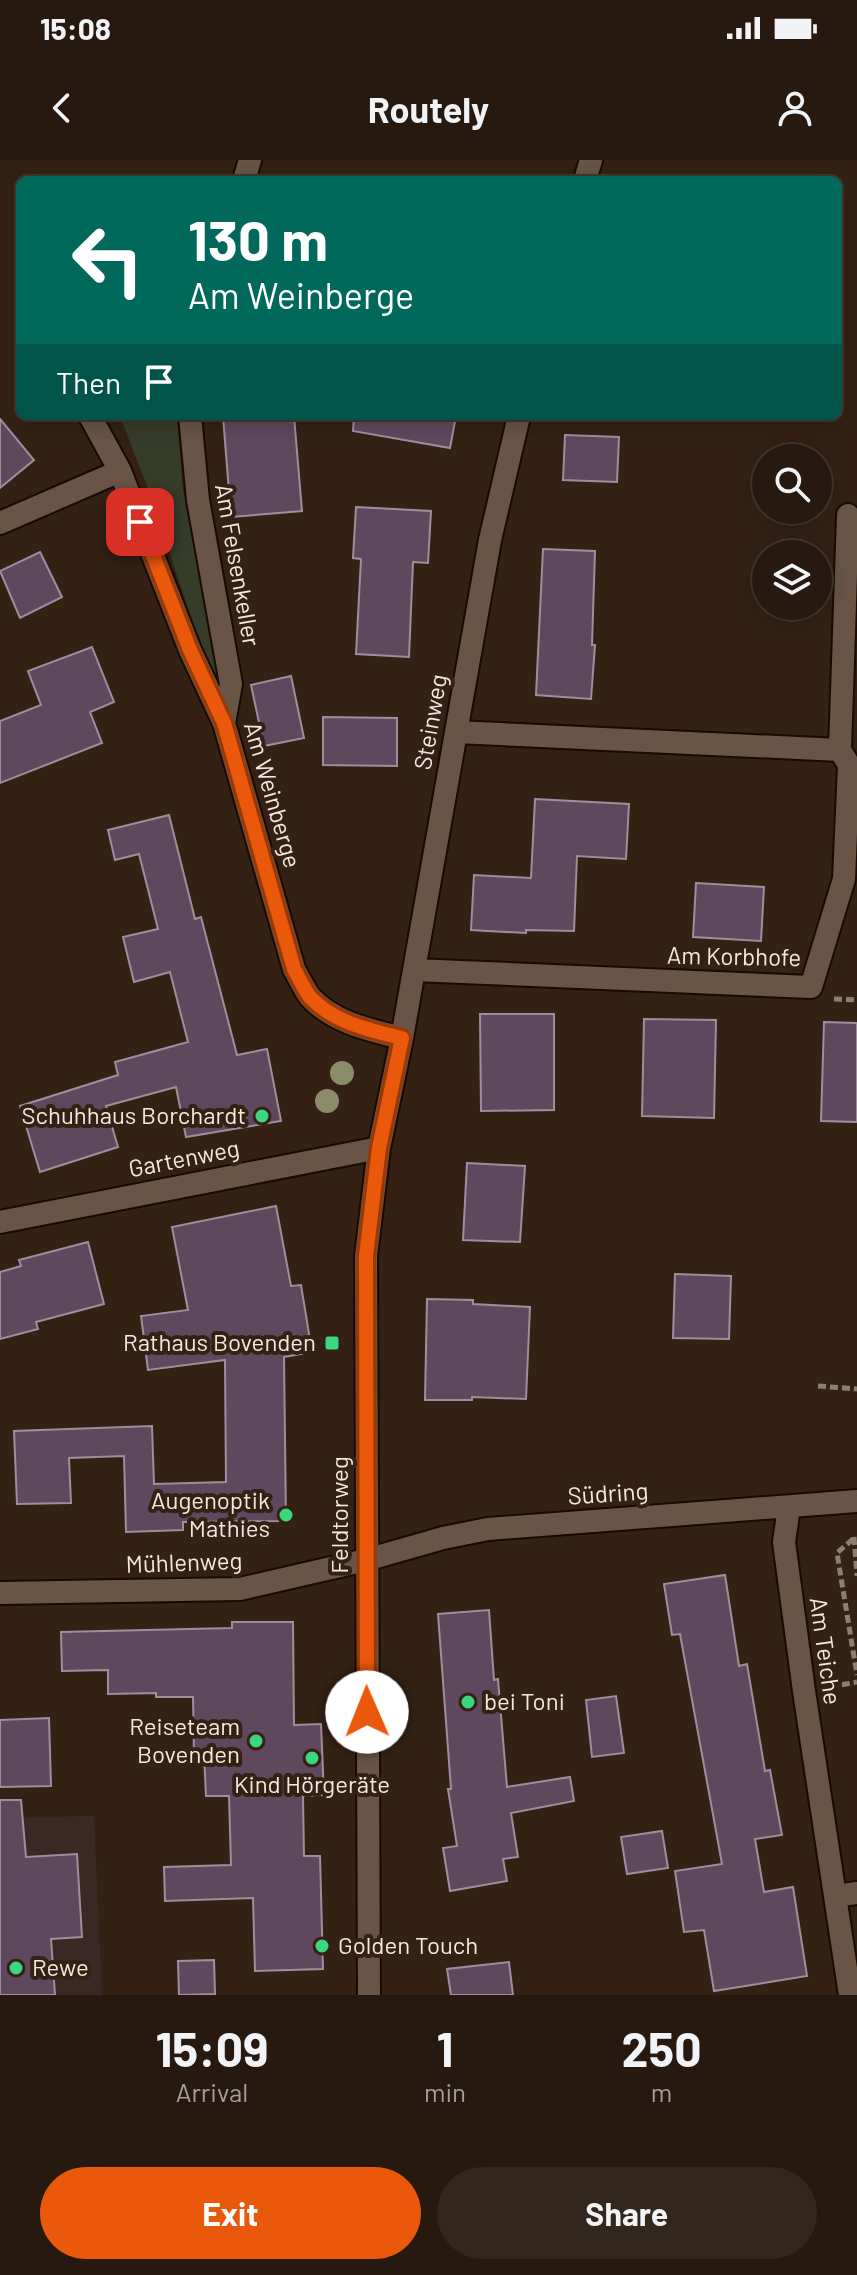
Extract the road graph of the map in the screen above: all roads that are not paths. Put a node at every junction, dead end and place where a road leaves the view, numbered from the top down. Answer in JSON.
{"nodes":[{"id":1,"x":92,"y":420,"type":"edge"},
{"id":2,"x":190,"y":420,"type":"edge"},
{"id":3,"x":518,"y":420,"type":"edge"},
{"id":4,"x":120,"y":471,"type":"junction"},
{"id":5,"x":848,"y":515,"type":"dead end"},
{"id":6,"x":0,"y":523,"type":"edge"},
{"id":7,"x":224,"y":723,"type":"junction"},
{"id":8,"x":456,"y":732,"type":"junction"},
{"id":9,"x":840,"y":750,"type":"junction"},
{"id":10,"x":414,"y":970,"type":"junction"},
{"id":11,"x":402,"y":1038,"type":"junction"},
{"id":12,"x":379,"y":1148,"type":"junction"},
{"id":13,"x":0,"y":1222,"type":"edge"},
{"id":14,"x":857,"y":1501,"type":"edge"},
{"id":15,"x":789,"y":1507,"type":"junction"},
{"id":16,"x":366,"y":1560,"type":"junction"},
{"id":17,"x":0,"y":1593,"type":"edge"},
{"id":18,"x":846,"y":1894,"type":"edge"},
{"id":19,"x":369,"y":1995,"type":"edge"},
{"id":20,"x":850,"y":1995,"type":"edge"}],
"edges":[{"from":1,"to":4,"type":"street","name":"Am Weinberge"},
{"from":2,"to":7,"type":"street","name":"Am Felsenkeller"},
{"from":3,"to":8,"type":"street","name":"Steinweg"},
{"from":4,"to":6,"type":"street"},
{"from":4,"to":7,"type":"street","name":"Am Weinberge"},
{"from":5,"to":9,"type":"street","name":"Am Korbhofe"},
{"from":7,"to":11,"type":"street","name":"Am Weinberge"},
{"from":8,"to":9,"type":"street"},
{"from":8,"to":10,"type":"street","name":"Steinweg"},
{"from":9,"to":10,"type":"street","name":"Am Korbhofe"},
{"from":10,"to":11,"type":"street","name":"Steinweg"},
{"from":11,"to":12,"type":"street","name":"Feldtorweg"},
{"from":12,"to":13,"type":"street","name":"Gartenweg"},
{"from":12,"to":16,"type":"street","name":"Feldtorweg"},
{"from":14,"to":15,"type":"street","name":"Südring"},
{"from":15,"to":16,"type":"street","name":"Südring"},
{"from":15,"to":18,"type":"street","name":"Am Teiche"},
{"from":16,"to":17,"type":"street","name":"Mühlenweg"},
{"from":16,"to":19,"type":"street","name":"Feldtorweg"},
{"from":18,"to":20,"type":"street","name":"Am Teiche"}]}
